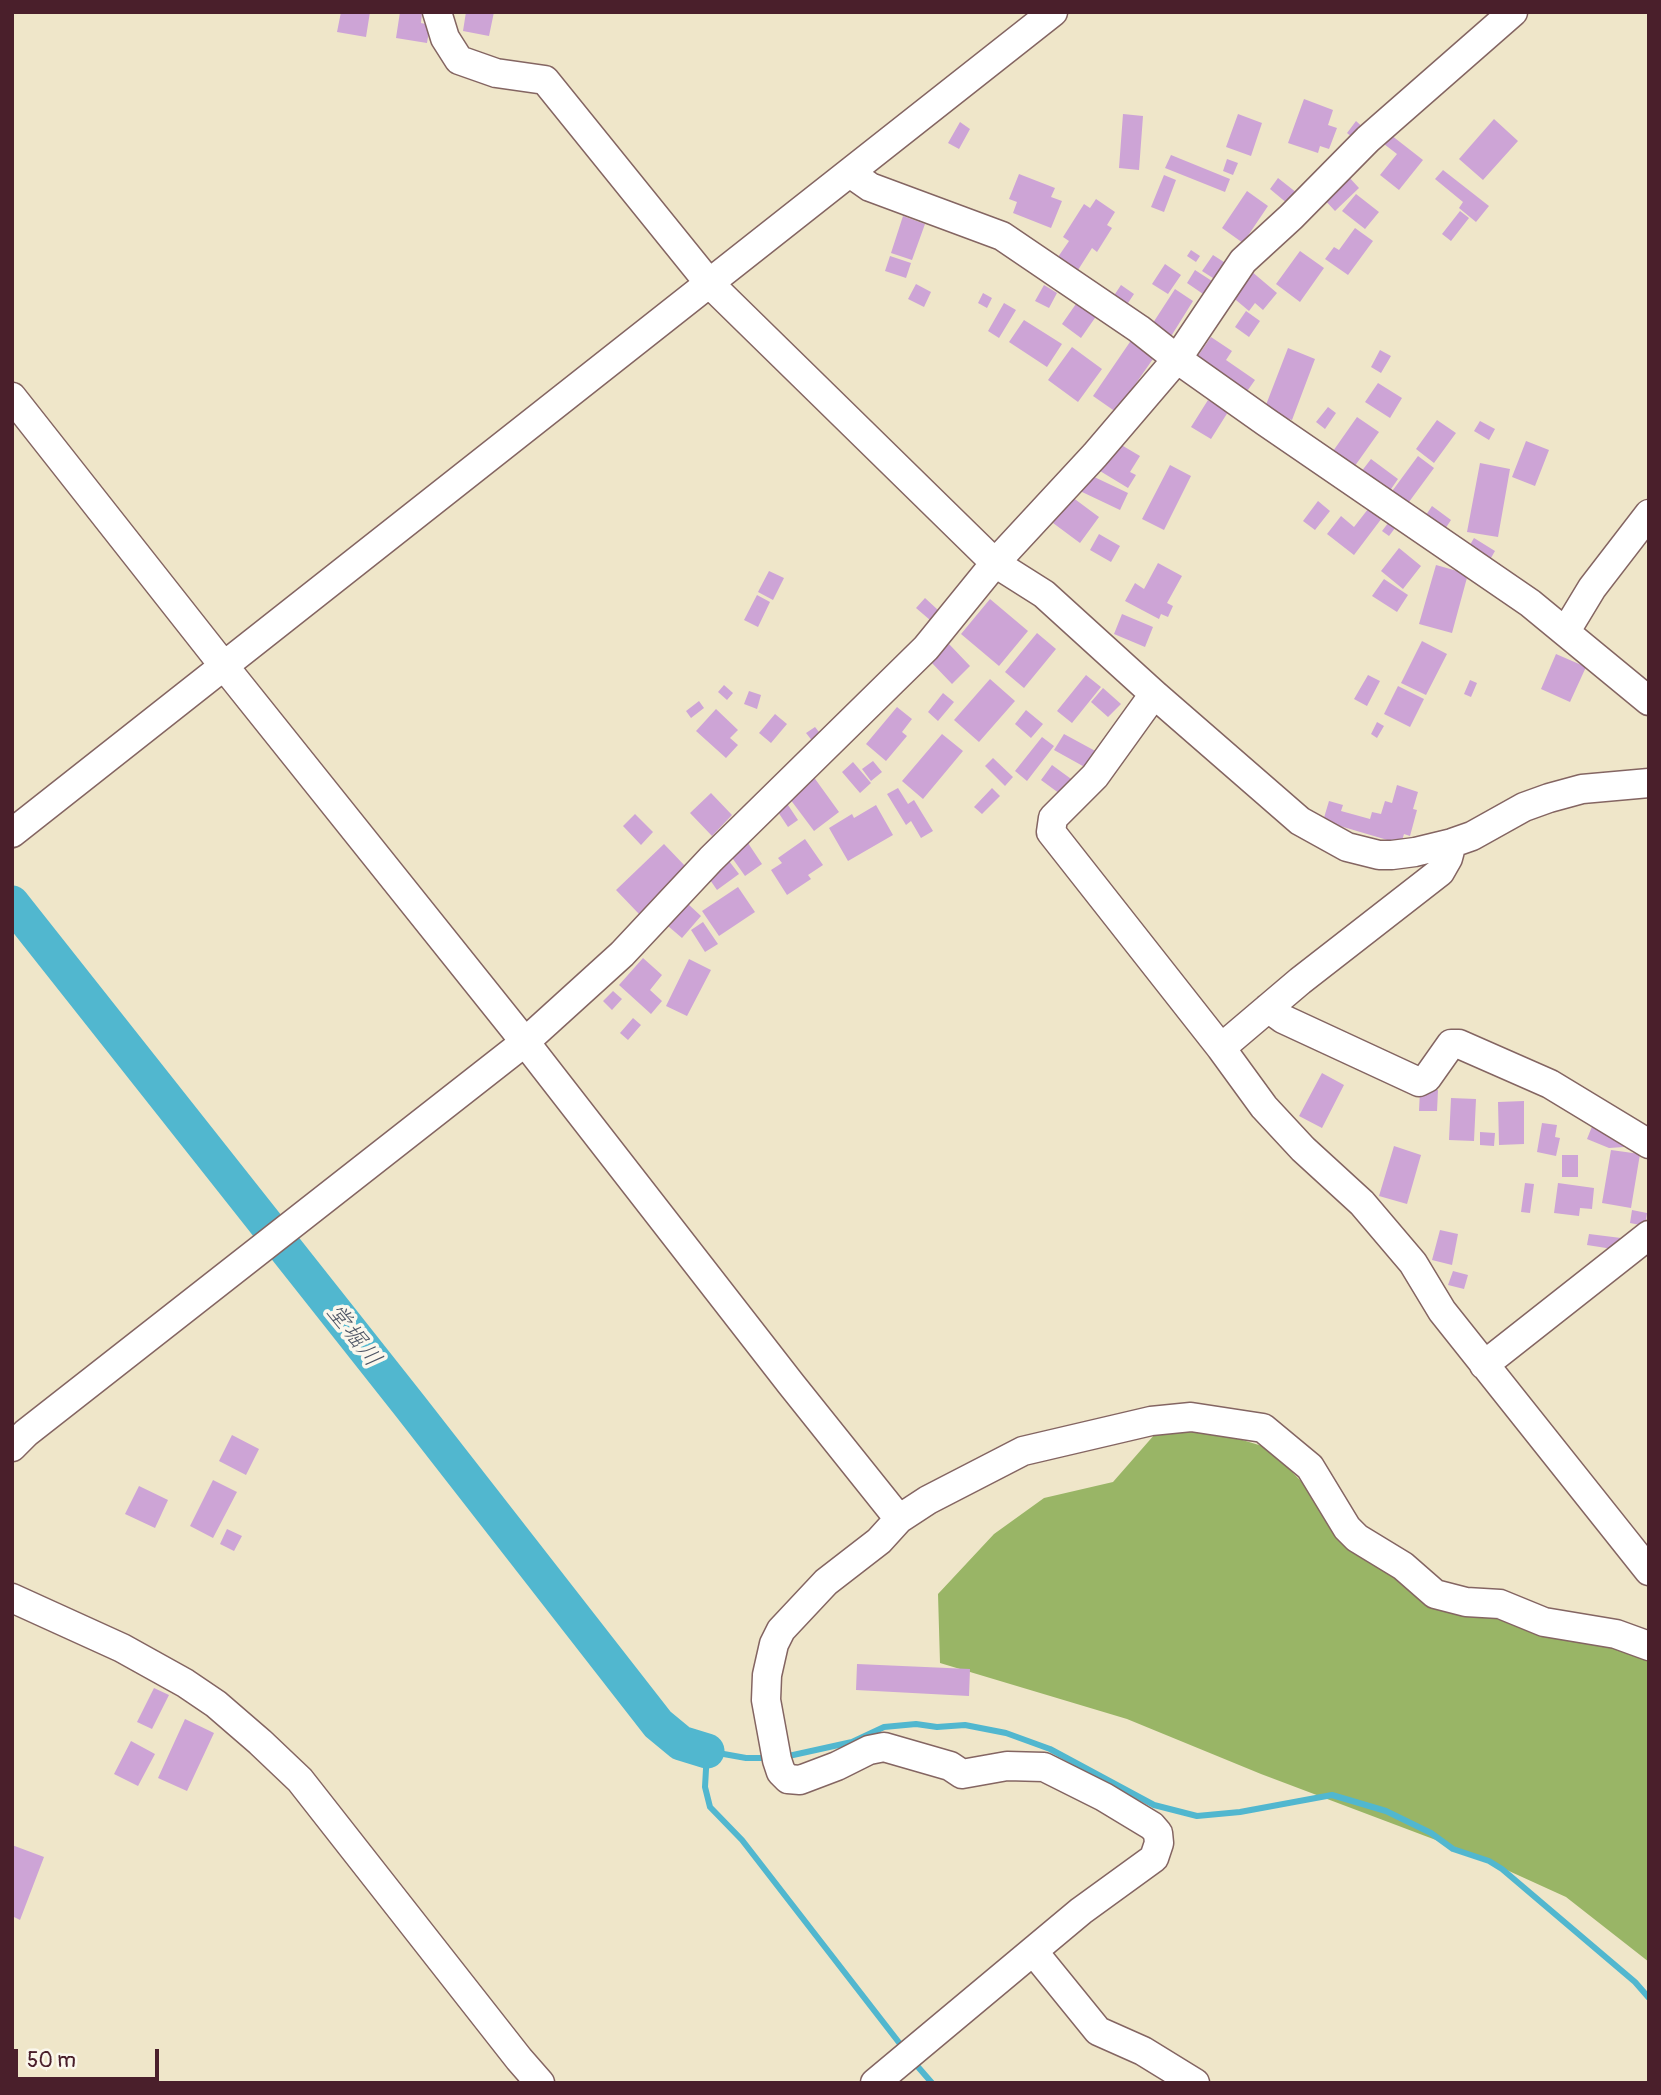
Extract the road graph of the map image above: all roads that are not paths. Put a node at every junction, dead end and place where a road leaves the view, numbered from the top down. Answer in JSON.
{"nodes":[{"id":1,"x":437,"y":12,"type":"edge"},
{"id":2,"x":1053,"y":12,"type":"edge"},
{"id":3,"x":1513,"y":12,"type":"edge"},
{"id":4,"x":850,"y":173,"type":"junction"},
{"id":5,"x":709,"y":283,"type":"junction"},
{"id":6,"x":1177,"y":359,"type":"junction"},
{"id":7,"x":12,"y":397,"type":"edge"},
{"id":8,"x":1649,"y":514,"type":"edge"},
{"id":9,"x":995,"y":563,"type":"junction"},
{"id":10,"x":1566,"y":631,"type":"junction"},
{"id":11,"x":224,"y":666,"type":"junction"},
{"id":12,"x":1154,"y":694,"type":"junction"},
{"id":13,"x":1649,"y":701,"type":"edge"},
{"id":14,"x":1649,"y":783,"type":"edge"},
{"id":15,"x":12,"y":833,"type":"edge"},
{"id":16,"x":1452,"y":843,"type":"junction"},
{"id":17,"x":1268,"y":1008,"type":"junction"},
{"id":18,"x":525,"y":1042,"type":"junction"},
{"id":19,"x":1221,"y":1048,"type":"junction"},
{"id":20,"x":1649,"y":1143,"type":"edge"},
{"id":21,"x":1649,"y":1236,"type":"edge"},
{"id":22,"x":1484,"y":1365,"type":"junction"},
{"id":23,"x":17,"y":1432,"type":"edge"},
{"id":24,"x":900,"y":1519,"type":"junction"},
{"id":25,"x":1649,"y":1571,"type":"edge"},
{"id":26,"x":12,"y":1598,"type":"edge"},
{"id":27,"x":1649,"y":1646,"type":"edge"},
{"id":28,"x":1033,"y":1951,"type":"junction"},
{"id":29,"x":540,"y":2083,"type":"edge"},
{"id":30,"x":875,"y":2083,"type":"edge"},
{"id":31,"x":1195,"y":2083,"type":"edge"}],
"edges":[{"from":1,"to":5,"type":"street"},
{"from":2,"to":4,"type":"street"},
{"from":3,"to":6,"type":"street"},
{"from":4,"to":5,"type":"street"},
{"from":4,"to":6,"type":"street"},
{"from":5,"to":9,"type":"street"},
{"from":5,"to":11,"type":"street"},
{"from":6,"to":9,"type":"street"},
{"from":6,"to":10,"type":"street"},
{"from":7,"to":11,"type":"street"},
{"from":8,"to":10,"type":"street"},
{"from":9,"to":12,"type":"street"},
{"from":9,"to":18,"type":"street"},
{"from":10,"to":13,"type":"street"},
{"from":11,"to":15,"type":"street"},
{"from":11,"to":18,"type":"street"},
{"from":12,"to":16,"type":"street"},
{"from":12,"to":19,"type":"street"},
{"from":14,"to":16,"type":"street"},
{"from":16,"to":17,"type":"street"},
{"from":17,"to":19,"type":"street"},
{"from":17,"to":20,"type":"street"},
{"from":18,"to":23,"type":"street"},
{"from":18,"to":24,"type":"street"},
{"from":19,"to":22,"type":"street"},
{"from":21,"to":22,"type":"street"},
{"from":22,"to":25,"type":"street"},
{"from":24,"to":27,"type":"street"},
{"from":24,"to":28,"type":"street"},
{"from":26,"to":29,"type":"street"},
{"from":28,"to":30,"type":"street"},
{"from":28,"to":31,"type":"street"}]}
